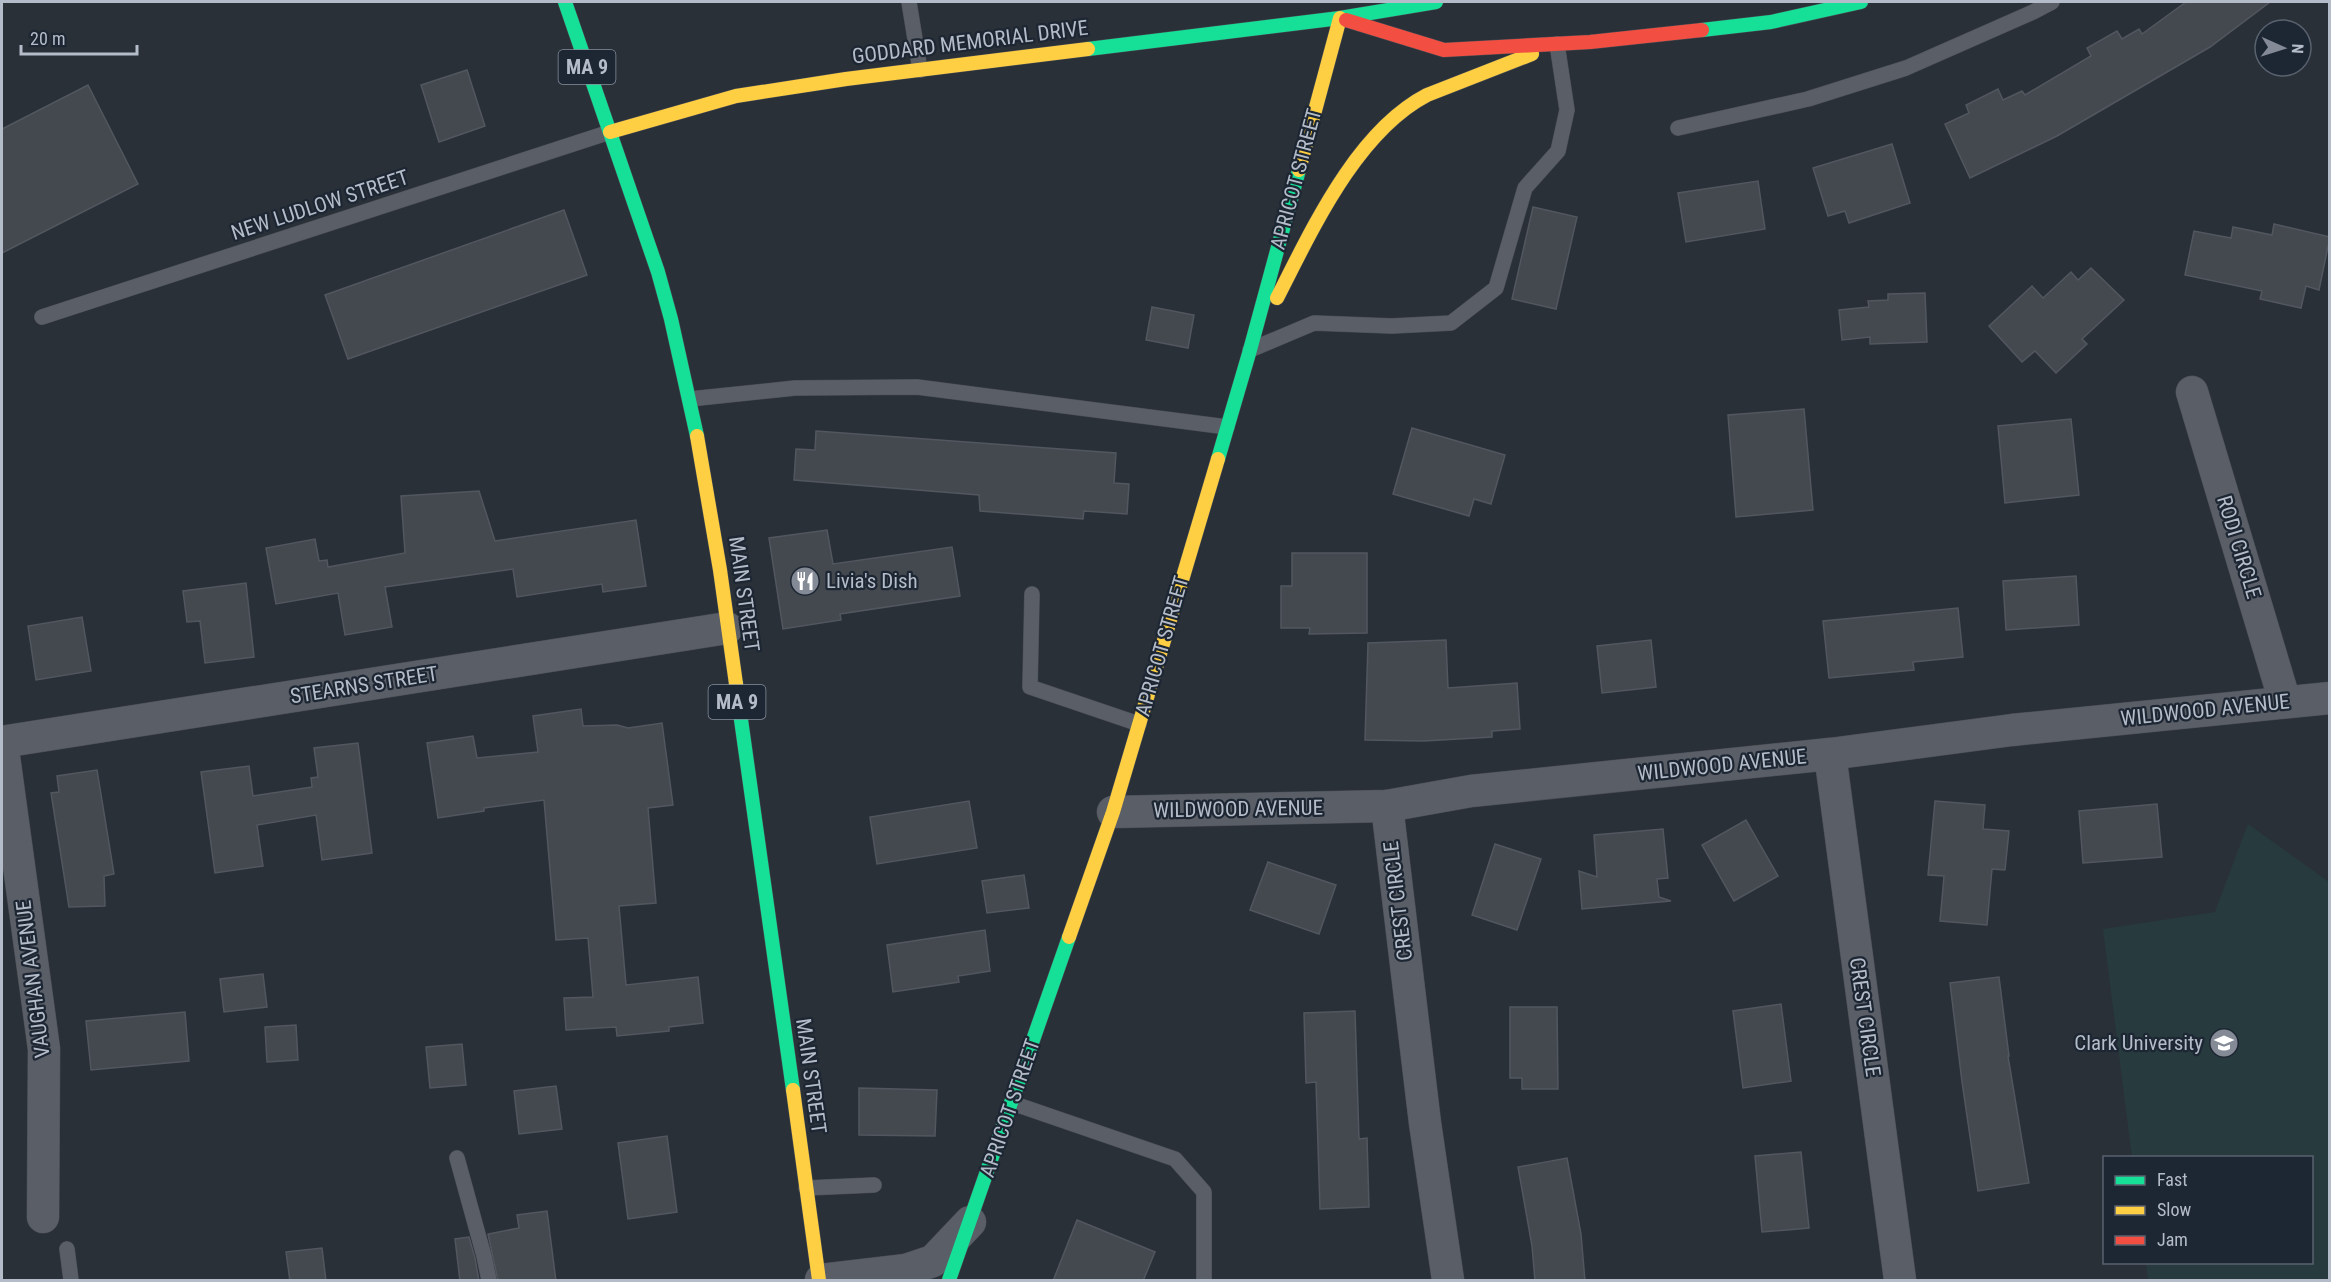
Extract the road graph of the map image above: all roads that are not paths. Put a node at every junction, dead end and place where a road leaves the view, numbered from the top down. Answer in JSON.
{"nodes":[{"id":1,"x":565,"y":2,"type":"edge"},
{"id":2,"x":909,"y":2,"type":"edge"},
{"id":3,"x":1436,"y":2,"type":"edge"},
{"id":4,"x":1861,"y":2,"type":"edge"},
{"id":5,"x":2052,"y":2,"type":"edge"},
{"id":6,"x":1341,"y":10,"type":"edge"},
{"id":7,"x":1557,"y":44,"type":"junction"},
{"id":8,"x":920,"y":70,"type":"junction"},
{"id":9,"x":1678,"y":128,"type":"dead end"},
{"id":10,"x":610,"y":132,"type":"junction"},
{"id":11,"x":42,"y":317,"type":"dead end"},
{"id":12,"x":1250,"y":350,"type":"junction"},
{"id":13,"x":2192,"y":392,"type":"dead end"},
{"id":14,"x":690,"y":399,"type":"junction"},
{"id":15,"x":1227,"y":427,"type":"junction"},
{"id":16,"x":1032,"y":594,"type":"dead end"},
{"id":17,"x":727,"y":628,"type":"junction"},
{"id":18,"x":2330,"y":698,"type":"edge"},
{"id":19,"x":2285,"y":702,"type":"junction"},
{"id":20,"x":1139,"y":724,"type":"junction"},
{"id":21,"x":2,"y":742,"type":"edge"},
{"id":22,"x":1830,"y":754,"type":"junction"},
{"id":23,"x":1387,"y":806,"type":"junction"},
{"id":24,"x":1113,"y":812,"type":"junction"},
{"id":25,"x":1012,"y":1103,"type":"junction"},
{"id":26,"x":457,"y":1158,"type":"dead end"},
{"id":27,"x":873,"y":1185,"type":"dead end"},
{"id":28,"x":806,"y":1188,"type":"junction"},
{"id":29,"x":43,"y":1217,"type":"dead end"},
{"id":30,"x":970,"y":1222,"type":"junction"},
{"id":31,"x":68,"y":1249,"type":"dead end"},
{"id":32,"x":71,"y":1281,"type":"edge"},
{"id":33,"x":489,"y":1281,"type":"edge"},
{"id":34,"x":820,"y":1281,"type":"edge"},
{"id":35,"x":949,"y":1281,"type":"edge"},
{"id":36,"x":1204,"y":1281,"type":"edge"},
{"id":37,"x":1448,"y":1281,"type":"edge"},
{"id":38,"x":1900,"y":1281,"type":"edge"}],
"edges":[{"from":1,"to":10,"type":"main road","name":"MAIN STREET","number":"MA 9"},
{"from":2,"to":8,"type":"lane"},
{"from":3,"to":6,"type":"main road","name":"GODDARD MEMORIAL DRIVE"},
{"from":4,"to":7,"type":"main road","name":"GODDARD MEMORIAL DRIVE"},
{"from":5,"to":9,"type":"lane"},
{"from":6,"to":7,"type":"main road","name":"GODDARD MEMORIAL DRIVE"},
{"from":6,"to":8,"type":"main road","name":"GODDARD MEMORIAL DRIVE"},
{"from":6,"to":12,"type":"main road","name":"APRICOT STREET"},
{"from":7,"to":12,"type":"main road"},
{"from":7,"to":12,"type":"lane"},
{"from":8,"to":10,"type":"main road","name":"GODDARD MEMORIAL DRIVE"},
{"from":10,"to":11,"type":"lane","name":"NEW LUDLOW STREET"},
{"from":10,"to":14,"type":"main road","name":"MAIN STREET","number":"MA 9"},
{"from":12,"to":15,"type":"main road","name":"APRICOT STREET"},
{"from":13,"to":19,"type":"street","name":"RODI CIRCLE"},
{"from":14,"to":15,"type":"lane"},
{"from":14,"to":17,"type":"main road","name":"MAIN STREET","number":"MA 9"},
{"from":15,"to":20,"type":"main road","name":"APRICOT STREET"},
{"from":16,"to":20,"type":"lane"},
{"from":17,"to":21,"type":"street","name":"STEARNS STREET"},
{"from":17,"to":28,"type":"main road","name":"MAIN STREET","number":"MA 9"},
{"from":18,"to":19,"type":"street","name":"WILDWOOD AVENUE"},
{"from":19,"to":22,"type":"street","name":"WILDWOOD AVENUE"},
{"from":20,"to":24,"type":"main road","name":"APRICOT STREET"},
{"from":21,"to":29,"type":"street","name":"VAUGHAN AVENUE"},
{"from":22,"to":23,"type":"street","name":"WILDWOOD AVENUE"},
{"from":22,"to":38,"type":"street","name":"CREST CIRCLE"},
{"from":23,"to":24,"type":"street","name":"WILDWOOD AVENUE"},
{"from":23,"to":37,"type":"street","name":"CREST CIRCLE"},
{"from":24,"to":25,"type":"main road","name":"APRICOT STREET"},
{"from":25,"to":30,"type":"main road","name":"APRICOT STREET"},
{"from":25,"to":36,"type":"lane"},
{"from":26,"to":33,"type":"lane"},
{"from":27,"to":28,"type":"lane"},
{"from":28,"to":34,"type":"main road","name":"MAIN STREET","number":"MA 9"},
{"from":30,"to":34,"type":"street"},
{"from":30,"to":35,"type":"main road","name":"APRICOT STREET"},
{"from":31,"to":32,"type":"lane"}]}
